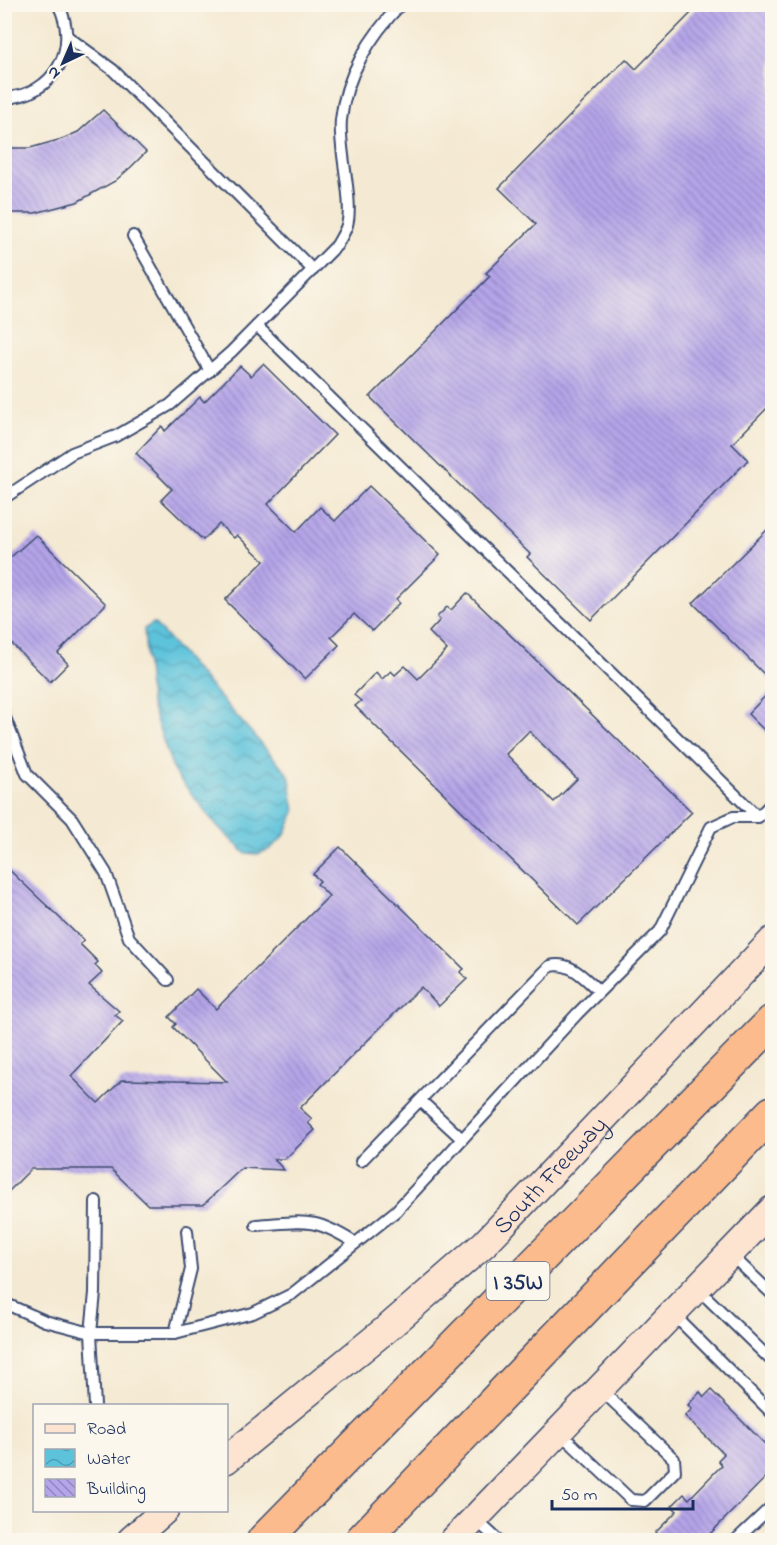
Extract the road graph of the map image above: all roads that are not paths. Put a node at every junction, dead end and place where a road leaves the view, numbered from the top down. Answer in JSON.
{"nodes":[{"id":1,"x":58,"y":4,"type":"edge"},
{"id":2,"x":401,"y":4,"type":"edge"},
{"id":3,"x":68,"y":37,"type":"junction"},
{"id":4,"x":4,"y":98,"type":"edge"},
{"id":5,"x":133,"y":236,"type":"dead end"},
{"id":6,"x":313,"y":270,"type":"junction"},
{"id":7,"x":257,"y":326,"type":"junction"},
{"id":8,"x":210,"y":371,"type":"junction"},
{"id":9,"x":4,"y":498,"type":"edge"},
{"id":10,"x":4,"y":715,"type":"edge"},
{"id":11,"x":772,"y":803,"type":"edge"},
{"id":12,"x":758,"y":817,"type":"junction"},
{"id":13,"x":772,"y":941,"type":"edge"},
{"id":14,"x":168,"y":980,"type":"dead end"},
{"id":15,"x":599,"y":991,"type":"junction"},
{"id":16,"x":772,"y":1022,"type":"edge"},
{"id":17,"x":421,"y":1101,"type":"junction"},
{"id":18,"x":772,"y":1113,"type":"edge"},
{"id":19,"x":462,"y":1139,"type":"junction"},
{"id":20,"x":361,"y":1161,"type":"dead end"},
{"id":21,"x":96,"y":1201,"type":"dead end"},
{"id":22,"x":772,"y":1210,"type":"edge"},
{"id":23,"x":256,"y":1225,"type":"dead end"},
{"id":24,"x":187,"y":1231,"type":"dead end"},
{"id":25,"x":355,"y":1243,"type":"junction"},
{"id":26,"x":730,"y":1254,"type":"junction"},
{"id":27,"x":697,"y":1288,"type":"junction"},
{"id":28,"x":772,"y":1294,"type":"edge"},
{"id":29,"x":4,"y":1303,"type":"edge"},
{"id":30,"x":672,"y":1314,"type":"junction"},
{"id":31,"x":91,"y":1333,"type":"junction"},
{"id":32,"x":175,"y":1333,"type":"junction"},
{"id":33,"x":772,"y":1361,"type":"edge"},
{"id":34,"x":600,"y":1389,"type":"junction"},
{"id":35,"x":95,"y":1404,"type":"edge"},
{"id":36,"x":772,"y":1413,"type":"edge"},
{"id":37,"x":559,"y":1432,"type":"junction"},
{"id":38,"x":228,"y":1458,"type":"edge"},
{"id":39,"x":772,"y":1506,"type":"edge"},
{"id":40,"x":162,"y":1512,"type":"edge"},
{"id":41,"x":475,"y":1519,"type":"junction"},
{"id":42,"x":131,"y":1540,"type":"edge"},
{"id":43,"x":264,"y":1540,"type":"edge"},
{"id":44,"x":362,"y":1540,"type":"edge"},
{"id":45,"x":454,"y":1540,"type":"edge"},
{"id":46,"x":498,"y":1540,"type":"edge"},
{"id":47,"x":736,"y":1540,"type":"edge"}],
"edges":[{"from":1,"to":3,"type":"lane"},
{"from":2,"to":6,"type":"lane"},
{"from":3,"to":4,"type":"lane"},
{"from":3,"to":6,"type":"lane"},
{"from":5,"to":8,"type":"lane"},
{"from":6,"to":7,"type":"lane"},
{"from":7,"to":8,"type":"lane"},
{"from":7,"to":12,"type":"lane"},
{"from":8,"to":9,"type":"lane"},
{"from":10,"to":14,"type":"lane"},
{"from":11,"to":12,"type":"lane"},
{"from":12,"to":15,"type":"lane"},
{"from":13,"to":38,"type":"main road","name":"South Freeway"},
{"from":15,"to":17,"type":"lane"},
{"from":15,"to":19,"type":"lane"},
{"from":16,"to":43,"type":"highway","name":"South Freeway","number":"I 35W"},
{"from":17,"to":19,"type":"lane"},
{"from":17,"to":20,"type":"lane"},
{"from":18,"to":44,"type":"highway","number":"I 35W"},
{"from":19,"to":25,"type":"lane"},
{"from":21,"to":31,"type":"lane"},
{"from":22,"to":26,"type":"main road"},
{"from":23,"to":25,"type":"lane"},
{"from":24,"to":32,"type":"lane"},
{"from":25,"to":32,"type":"lane"},
{"from":26,"to":27,"type":"main road"},
{"from":26,"to":28,"type":"lane"},
{"from":27,"to":30,"type":"main road"},
{"from":27,"to":33,"type":"lane"},
{"from":29,"to":31,"type":"lane"},
{"from":30,"to":34,"type":"main road"},
{"from":30,"to":36,"type":"lane"},
{"from":31,"to":32,"type":"lane"},
{"from":31,"to":35,"type":"lane"},
{"from":34,"to":37,"type":"main road"},
{"from":34,"to":37,"type":"lane"},
{"from":37,"to":41,"type":"main road"},
{"from":39,"to":47,"type":"lane"},
{"from":40,"to":42,"type":"main road"},
{"from":41,"to":45,"type":"main road"},
{"from":41,"to":46,"type":"lane"}]}
